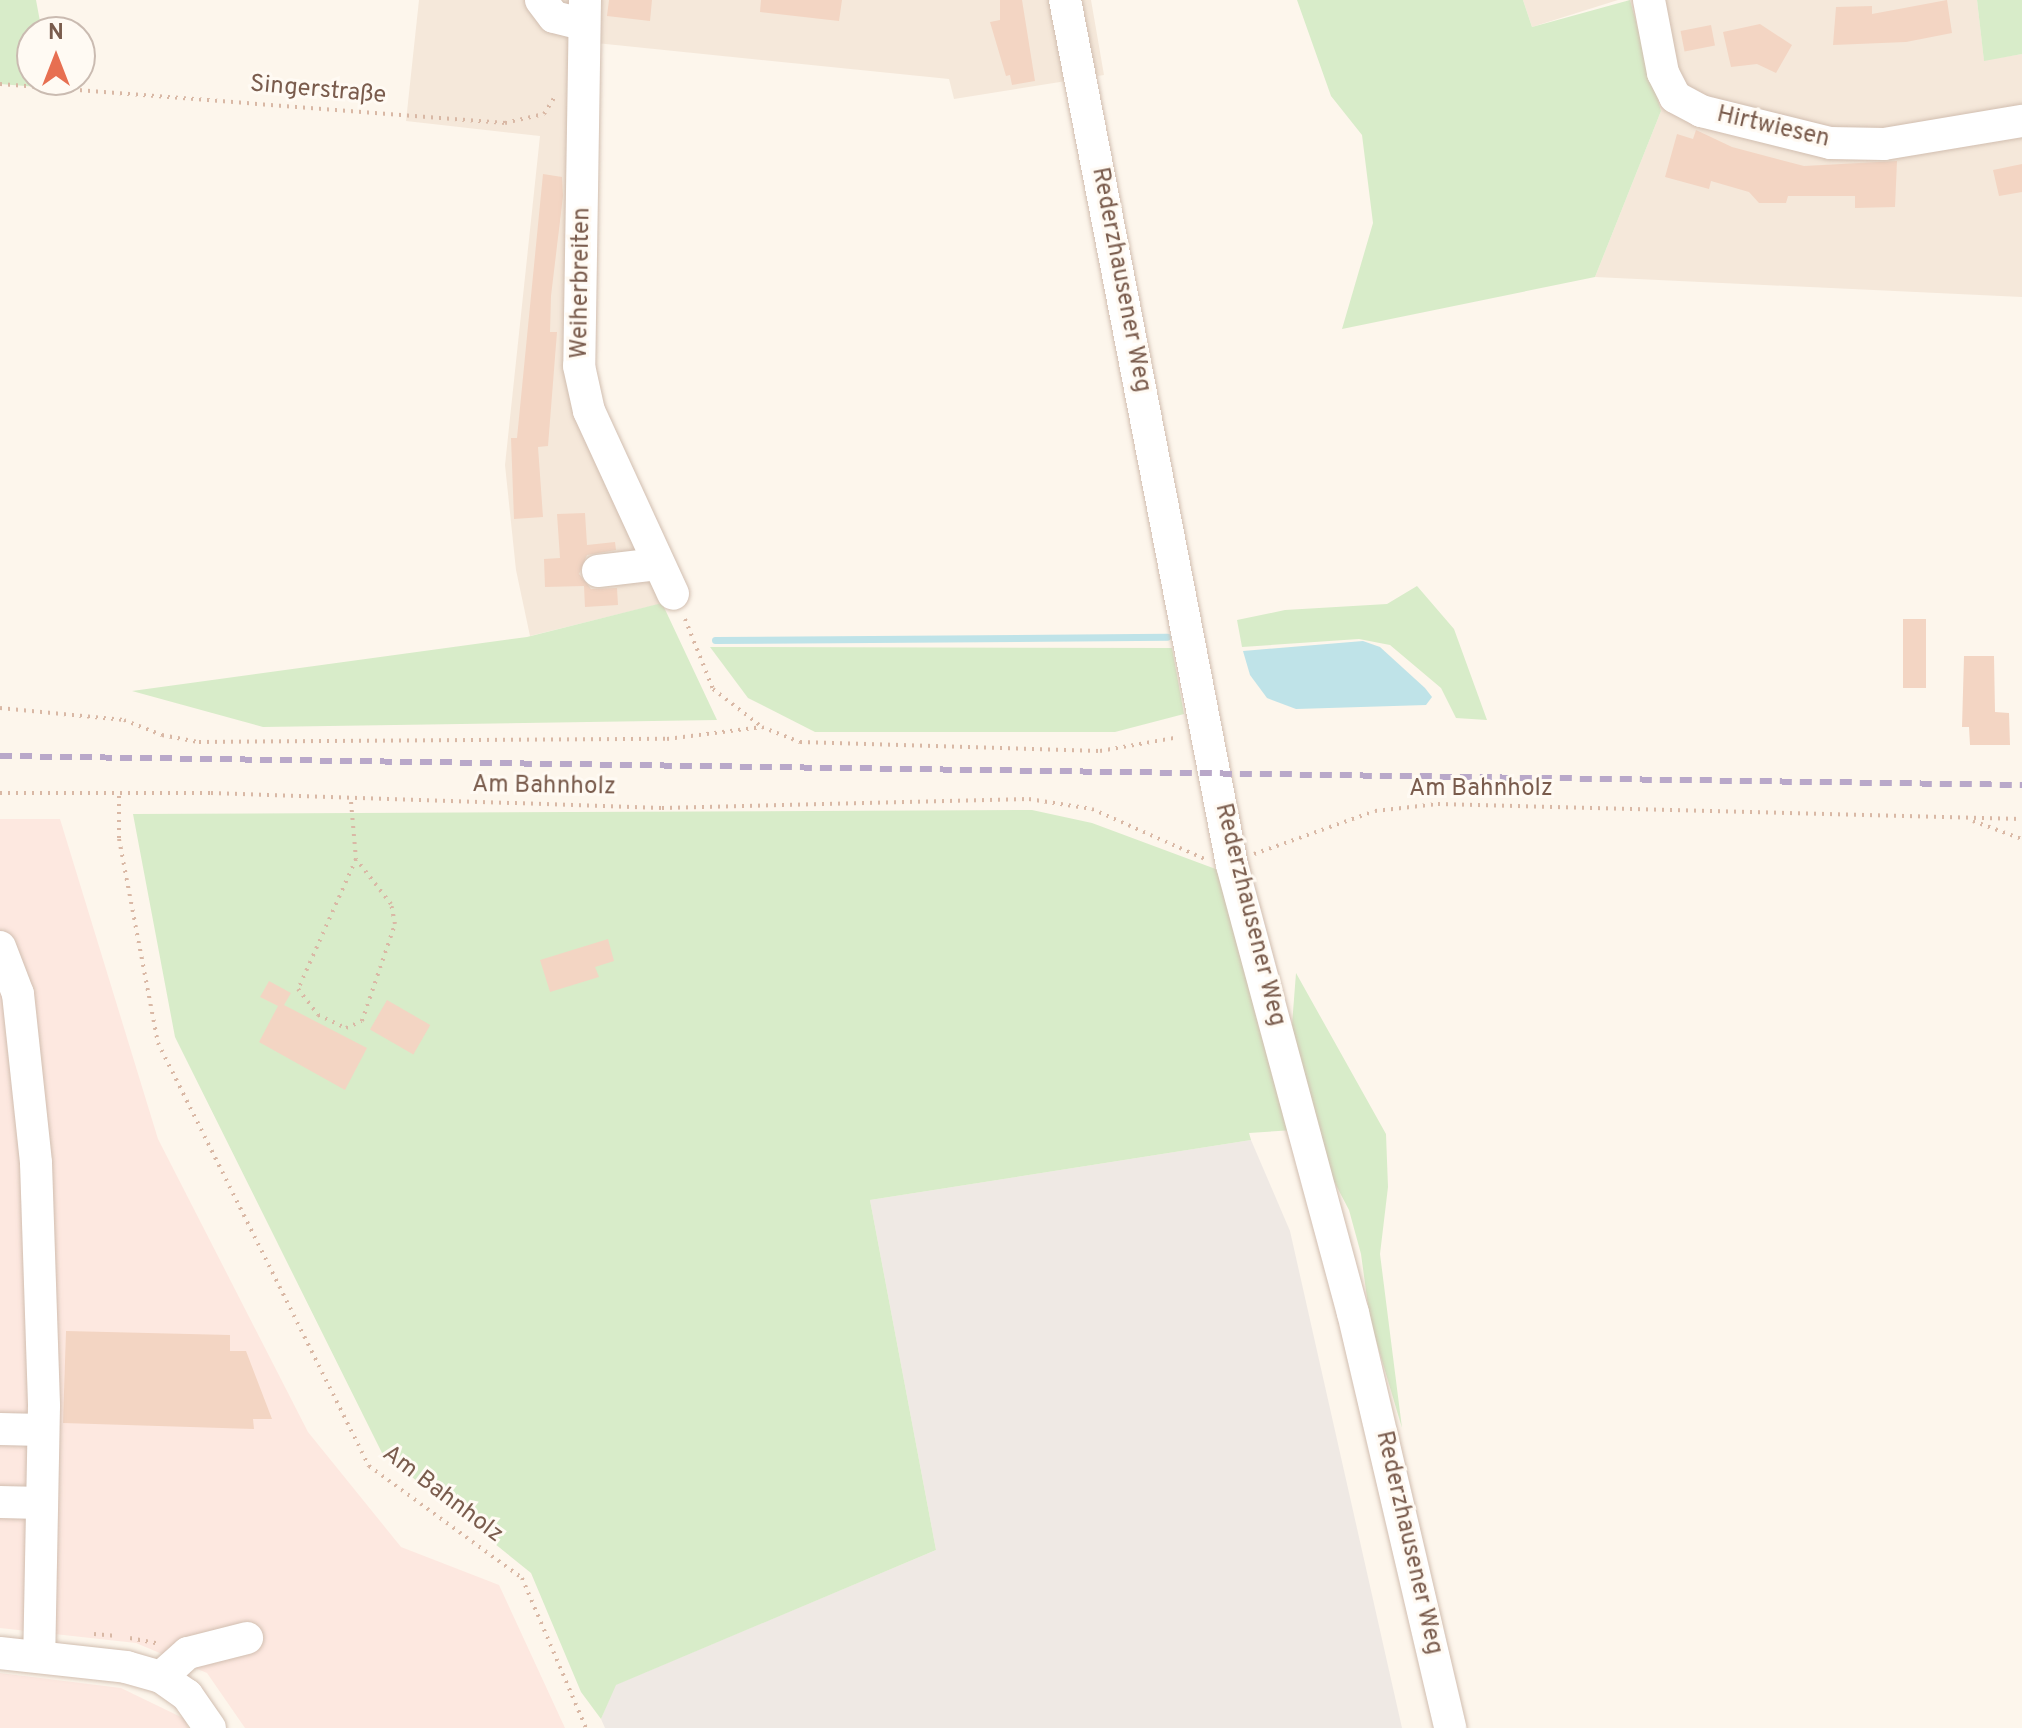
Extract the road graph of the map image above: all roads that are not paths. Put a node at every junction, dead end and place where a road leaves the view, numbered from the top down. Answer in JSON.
{"nodes":[{"id":1,"x":541,"y":0,"type":"edge"},
{"id":2,"x":1065,"y":0,"type":"edge"},
{"id":3,"x":1649,"y":0,"type":"edge"},
{"id":4,"x":584,"y":12,"type":"edge"},
{"id":5,"x":2022,"y":121,"type":"edge"},
{"id":6,"x":658,"y":564,"type":"junction"},
{"id":7,"x":598,"y":571,"type":"dead end"},
{"id":8,"x":673,"y":594,"type":"road end"},
{"id":9,"x":0,"y":947,"type":"edge"},
{"id":10,"x":0,"y":1429,"type":"edge"},
{"id":11,"x":43,"y":1430,"type":"junction"},
{"id":12,"x":0,"y":1502,"type":"edge"},
{"id":13,"x":42,"y":1503,"type":"junction"},
{"id":14,"x":247,"y":1638,"type":"dead end"},
{"id":15,"x":0,"y":1653,"type":"edge"},
{"id":16,"x":39,"y":1656,"type":"junction"},
{"id":17,"x":161,"y":1677,"type":"junction"},
{"id":18,"x":210,"y":1728,"type":"edge"},
{"id":19,"x":1450,"y":1728,"type":"edge"}],
"edges":[{"from":1,"to":4,"type":"street"},
{"from":2,"to":19,"type":"street","name":"Rederzhausener Weg"},
{"from":3,"to":5,"type":"street","name":"Hirtwiesen"},
{"from":4,"to":6,"type":"street","name":"Weiherbreiten"},
{"from":6,"to":7,"type":"street"},
{"from":6,"to":8,"type":"street","name":"Weiherbreiten"},
{"from":9,"to":11,"type":"street"},
{"from":10,"to":11,"type":"street"},
{"from":11,"to":13,"type":"street"},
{"from":12,"to":13,"type":"street"},
{"from":13,"to":16,"type":"street"},
{"from":14,"to":17,"type":"street"},
{"from":15,"to":16,"type":"street"},
{"from":16,"to":17,"type":"street"},
{"from":17,"to":18,"type":"street"}]}
